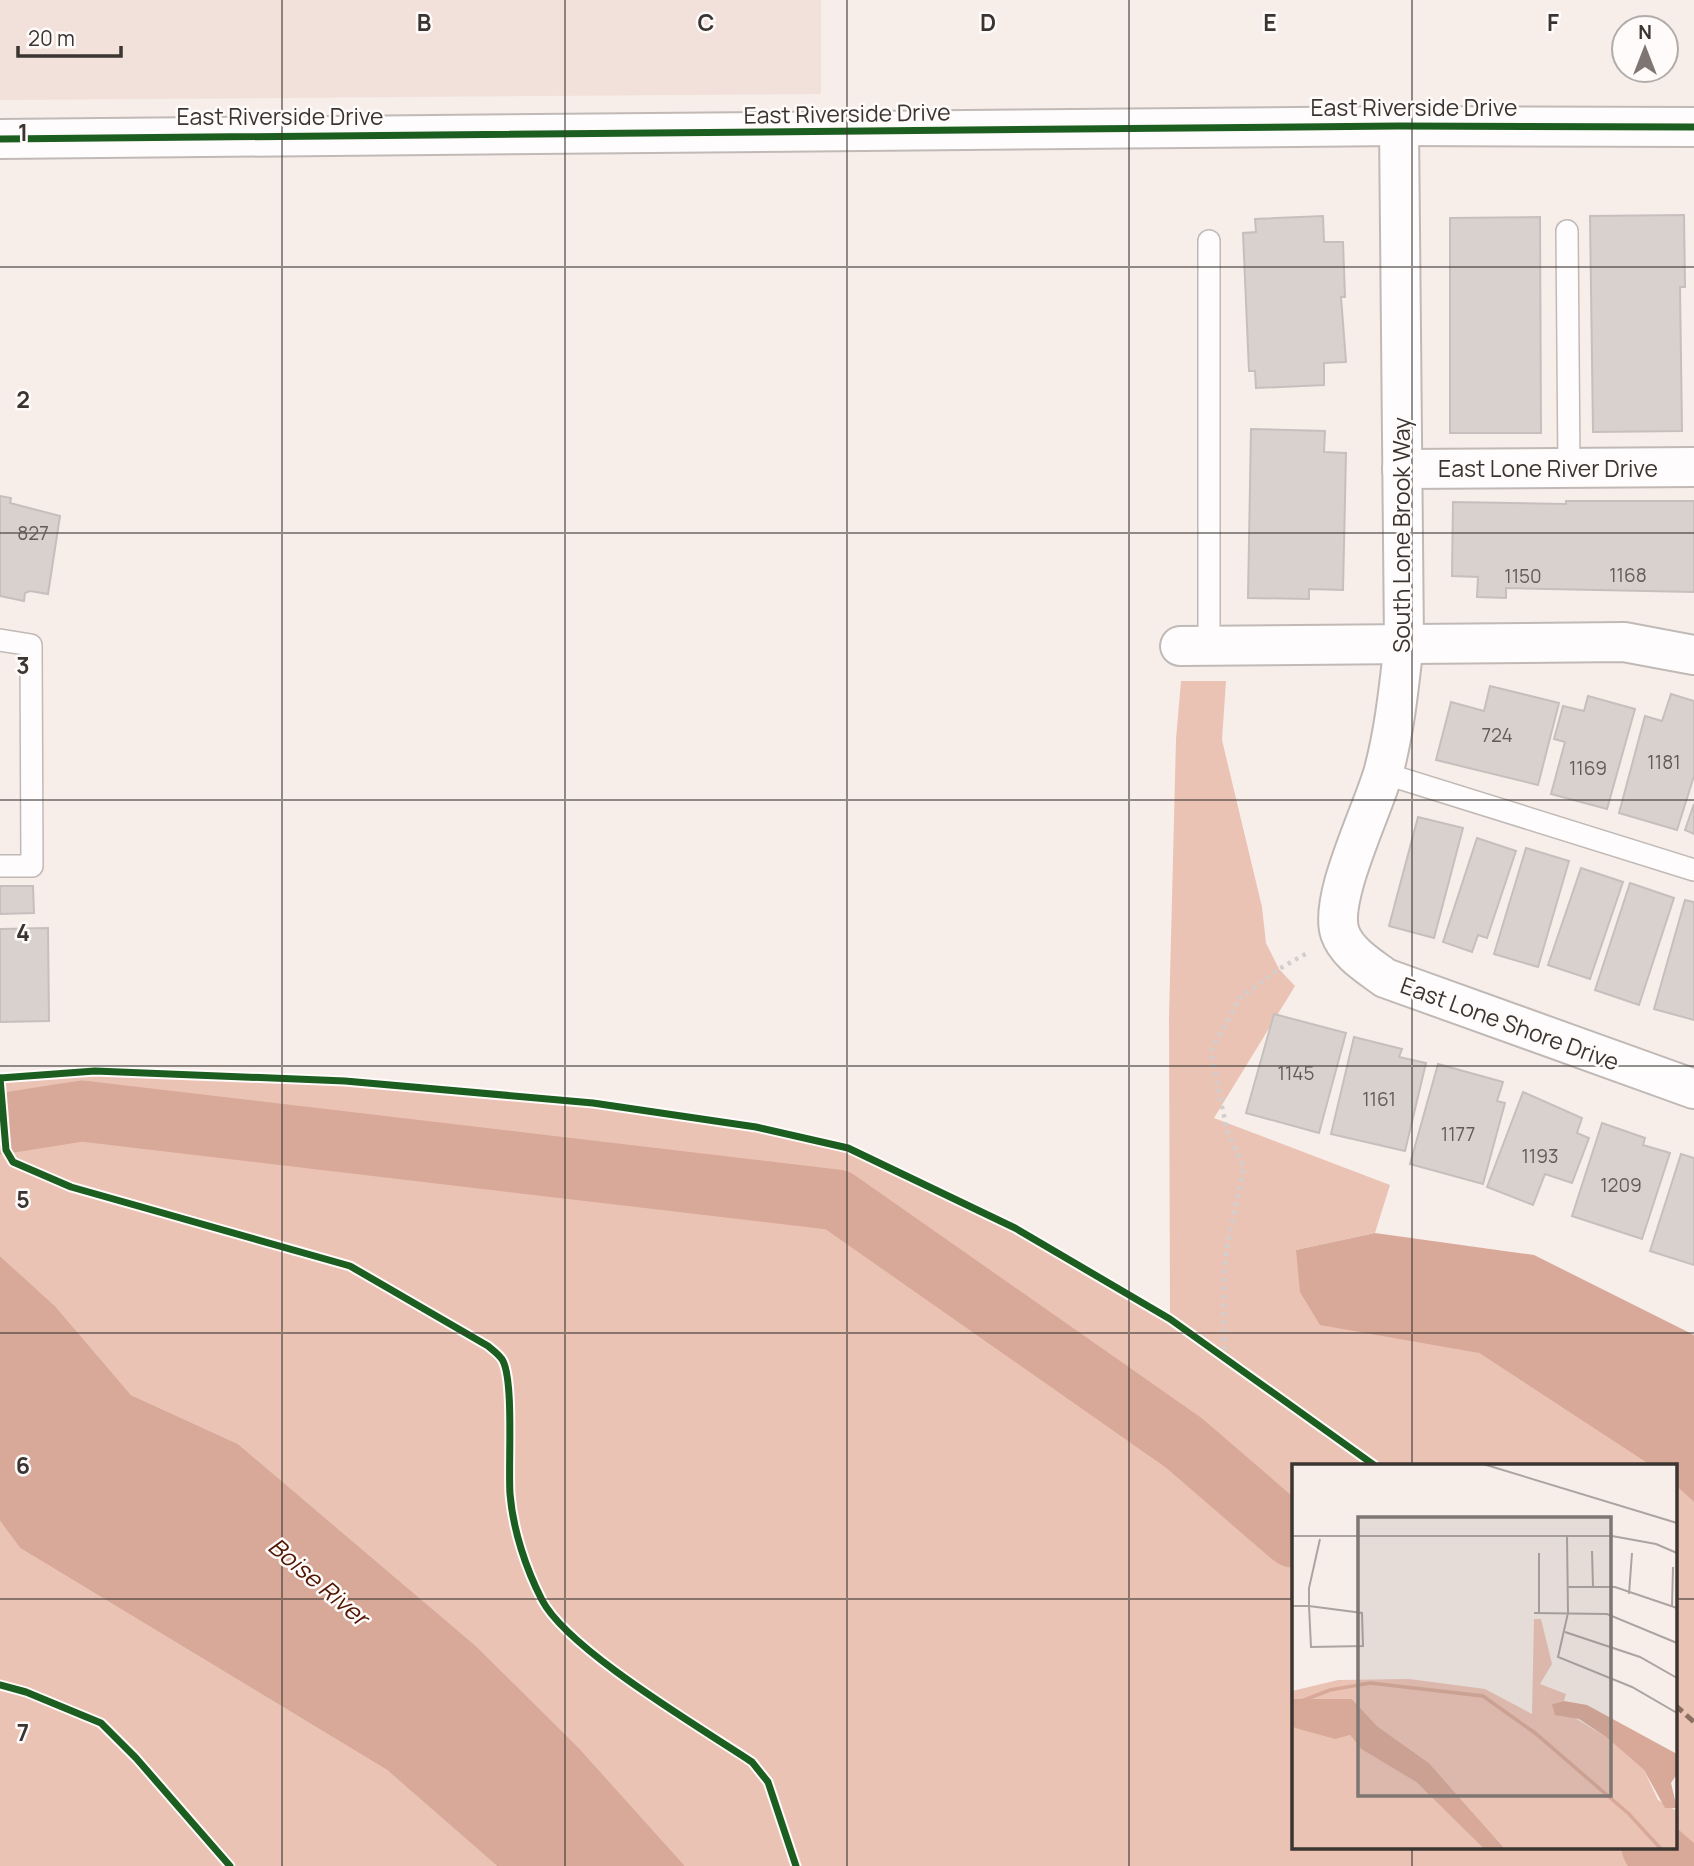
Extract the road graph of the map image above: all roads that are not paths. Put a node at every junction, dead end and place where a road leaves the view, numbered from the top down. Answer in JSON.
{"nodes":[{"id":1,"x":1399,"y":126,"type":"junction"},
{"id":2,"x":1694,"y":127,"type":"edge"},
{"id":3,"x":0,"y":139,"type":"edge"},
{"id":4,"x":1567,"y":231,"type":"dead end"},
{"id":5,"x":1209,"y":241,"type":"dead end"},
{"id":6,"x":1694,"y":467,"type":"edge"},
{"id":7,"x":1402,"y":468,"type":"junction"},
{"id":8,"x":1569,"y":468,"type":"junction"},
{"id":9,"x":0,"y":640,"type":"edge"},
{"id":10,"x":1404,"y":643,"type":"junction"},
{"id":11,"x":1195,"y":645,"type":"joint"},
{"id":12,"x":1694,"y":655,"type":"edge"},
{"id":13,"x":1383,"y":773,"type":"junction"},
{"id":14,"x":0,"y":866,"type":"edge"},
{"id":15,"x":1694,"y":870,"type":"edge"},
{"id":16,"x":1340,"y":934,"type":"joint"},
{"id":17,"x":1694,"y":1089,"type":"edge"}],
"edges":[{"from":1,"to":2,"type":"street","name":"East Riverside Drive"},
{"from":1,"to":3,"type":"street","name":"East Riverside Drive"},
{"from":1,"to":7,"type":"street","name":"South Lone Brook Way"},
{"from":4,"to":8,"type":"lane"},
{"from":5,"to":11,"type":"lane"},
{"from":6,"to":8,"type":"street","name":"East Lone River Drive"},
{"from":7,"to":8,"type":"street","name":"East Lone River Drive"},
{"from":7,"to":10,"type":"street","name":"South Lone Brook Way"},
{"from":9,"to":14,"type":"lane"},
{"from":10,"to":11,"type":"street"},
{"from":10,"to":12,"type":"street"},
{"from":10,"to":13,"type":"street","name":"South Lone Brook Way"},
{"from":13,"to":15,"type":"lane"},
{"from":13,"to":16,"type":"street","name":"South Lone Brook Way"},
{"from":16,"to":17,"type":"street","name":"East Lone Shore Drive"}]}
